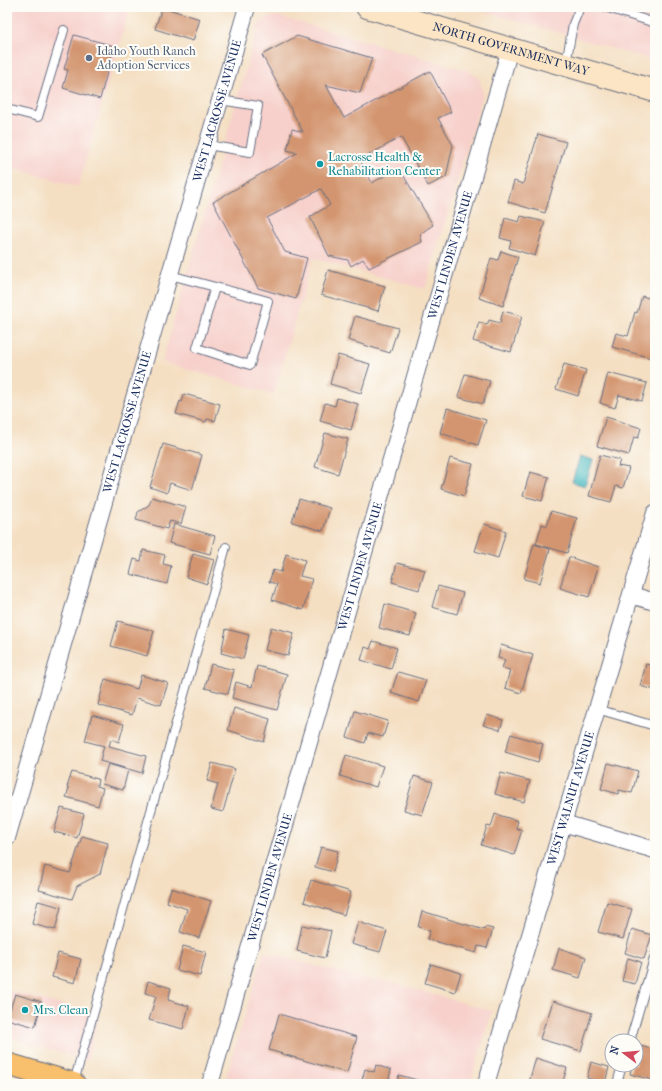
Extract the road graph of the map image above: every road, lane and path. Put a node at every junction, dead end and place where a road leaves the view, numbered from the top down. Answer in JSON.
{"nodes":[{"id":1,"x":247,"y":7,"type":"edge"},
{"id":2,"x":367,"y":7,"type":"edge"},
{"id":3,"x":580,"y":7,"type":"edge"},
{"id":4,"x":605,"y":7,"type":"edge"},
{"id":5,"x":655,"y":23,"type":"edge"},
{"id":6,"x":64,"y":30,"type":"dead end"},
{"id":7,"x":510,"y":49,"type":"junction"},
{"id":8,"x":566,"y":65,"type":"junction"},
{"id":9,"x":655,"y":91,"type":"edge"},
{"id":10,"x":220,"y":100,"type":"junction"},
{"id":11,"x":7,"y":109,"type":"edge"},
{"id":12,"x":207,"y":145,"type":"junction"},
{"id":13,"x":170,"y":275,"type":"junction"},
{"id":14,"x":214,"y":287,"type":"junction"},
{"id":15,"x":655,"y":512,"type":"edge"},
{"id":16,"x":226,"y":546,"type":"dead end"},
{"id":17,"x":631,"y":595,"type":"junction"},
{"id":18,"x":655,"y":602,"type":"edge"},
{"id":19,"x":597,"y":709,"type":"junction"},
{"id":20,"x":655,"y":726,"type":"edge"},
{"id":21,"x":563,"y":823,"type":"junction"},
{"id":22,"x":7,"y":838,"type":"edge"},
{"id":23,"x":655,"y":850,"type":"edge"},
{"id":24,"x":655,"y":955,"type":"edge"},
{"id":25,"x":632,"y":1033,"type":"edge"},
{"id":26,"x":7,"y":1064,"type":"edge"},
{"id":27,"x":620,"y":1073,"type":"edge"},
{"id":28,"x":74,"y":1084,"type":"edge"},
{"id":29,"x":210,"y":1084,"type":"edge"},
{"id":30,"x":486,"y":1084,"type":"edge"},
{"id":31,"x":617,"y":1084,"type":"edge"}],
"edges":[{"from":1,"to":10,"type":"street","name":"WEST LACROSSE AVENUE"},
{"from":2,"to":7,"type":"main road","name":"NORTH GOVERNMENT WAY"},
{"from":3,"to":8,"type":"lane"},
{"from":4,"to":5,"type":"lane"},
{"from":6,"to":11,"type":"lane"},
{"from":7,"to":8,"type":"main road","name":"NORTH GOVERNMENT WAY"},
{"from":7,"to":29,"type":"street","name":"WEST LINDEN AVENUE"},
{"from":8,"to":9,"type":"main road","name":"NORTH GOVERNMENT WAY"},
{"from":10,"to":12,"type":"street","name":"WEST LACROSSE AVENUE"},
{"from":10,"to":12,"type":"lane"},
{"from":12,"to":13,"type":"street","name":"WEST LACROSSE AVENUE"},
{"from":13,"to":14,"type":"lane"},
{"from":13,"to":22,"type":"street","name":"WEST LACROSSE AVENUE"},
{"from":14,"to":14,"type":"lane"},
{"from":15,"to":17,"type":"street","name":"WEST WALNUT AVENUE"},
{"from":16,"to":28,"type":"lane"},
{"from":17,"to":18,"type":"street"},
{"from":17,"to":19,"type":"street","name":"WEST WALNUT AVENUE"},
{"from":19,"to":20,"type":"lane"},
{"from":19,"to":21,"type":"street","name":"WEST WALNUT AVENUE"},
{"from":21,"to":23,"type":"street"},
{"from":21,"to":30,"type":"street","name":"WEST WALNUT AVENUE"},
{"from":24,"to":25,"type":"lane"},
{"from":26,"to":28,"type":"highway"},
{"from":27,"to":31,"type":"lane"}]}
